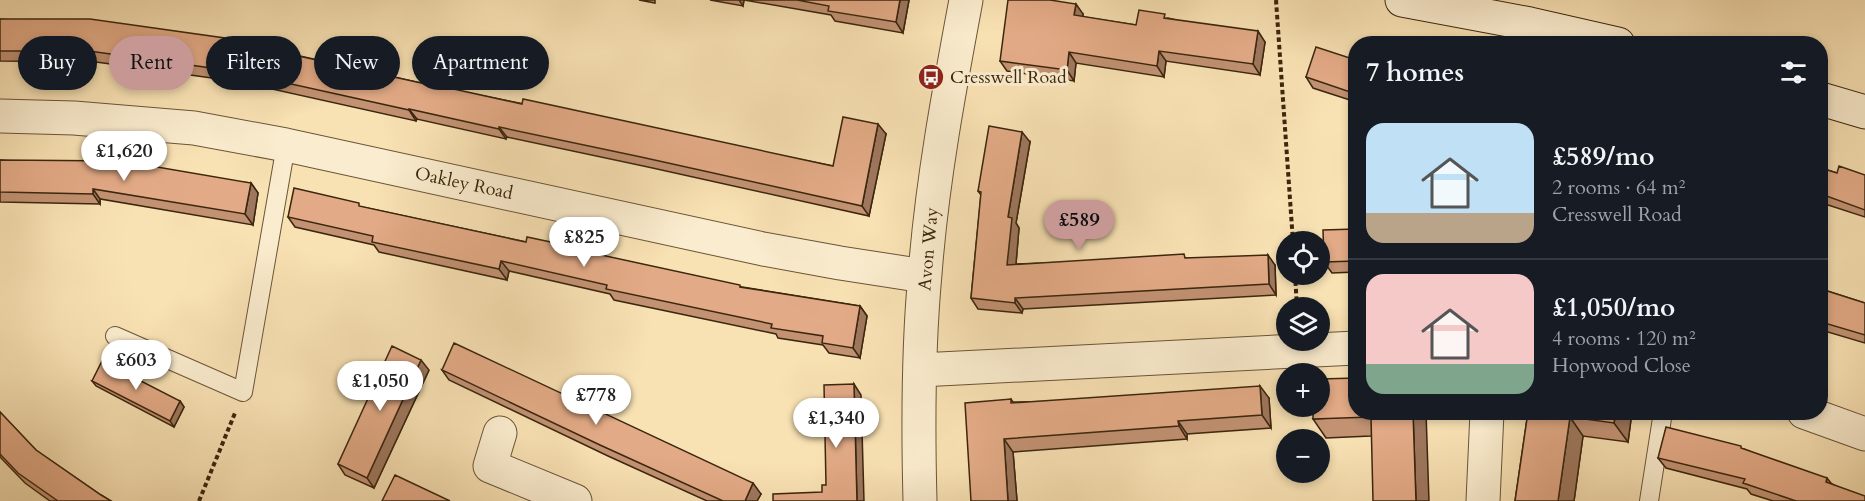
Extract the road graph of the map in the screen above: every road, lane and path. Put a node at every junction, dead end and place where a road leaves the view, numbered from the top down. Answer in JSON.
{"nodes":[{"id":1,"x":966,"y":0,"type":"edge"},
{"id":2,"x":1276,"y":0,"type":"edge"},
{"id":3,"x":1402,"y":0,"type":"edge"},
{"id":4,"x":1583,"y":36,"type":"edge"},
{"id":5,"x":1828,"y":101,"type":"edge"},
{"id":6,"x":1865,"y":112,"type":"edge"},
{"id":7,"x":0,"y":116,"type":"edge"},
{"id":8,"x":286,"y":145,"type":"junction"},
{"id":9,"x":1292,"y":231,"type":"edge"},
{"id":10,"x":924,"y":276,"type":"junction"},
{"id":11,"x":115,"y":336,"type":"dead end"},
{"id":12,"x":1348,"y":348,"type":"edge"},
{"id":13,"x":920,"y":370,"type":"junction"},
{"id":14,"x":243,"y":392,"type":"junction"},
{"id":15,"x":1487,"y":420,"type":"edge"},
{"id":16,"x":1662,"y":420,"type":"edge"},
{"id":17,"x":1826,"y":420,"type":"edge"},
{"id":18,"x":500,"y":433,"type":"dead end"},
{"id":19,"x":1865,"y":434,"type":"edge"},
{"id":20,"x":199,"y":501,"type":"edge"},
{"id":21,"x":575,"y":501,"type":"edge"},
{"id":22,"x":920,"y":501,"type":"edge"},
{"id":23,"x":1483,"y":501,"type":"edge"},
{"id":24,"x":1649,"y":501,"type":"edge"}],
"edges":[{"from":1,"to":10,"type":"street","name":"Avon Way"},
{"from":2,"to":9,"type":"path"},
{"from":3,"to":4,"type":"street"},
{"from":5,"to":6,"type":"street"},
{"from":7,"to":8,"type":"street","name":"Oakley Road"},
{"from":8,"to":10,"type":"street","name":"Oakley Road"},
{"from":8,"to":14,"type":"lane"},
{"from":10,"to":13,"type":"street","name":"Avon Way"},
{"from":11,"to":14,"type":"lane"},
{"from":12,"to":13,"type":"street"},
{"from":13,"to":22,"type":"street","name":"Avon Way"},
{"from":14,"to":20,"type":"path"},
{"from":15,"to":23,"type":"street"},
{"from":16,"to":24,"type":"lane"},
{"from":17,"to":19,"type":"street"},
{"from":18,"to":21,"type":"street"}]}
